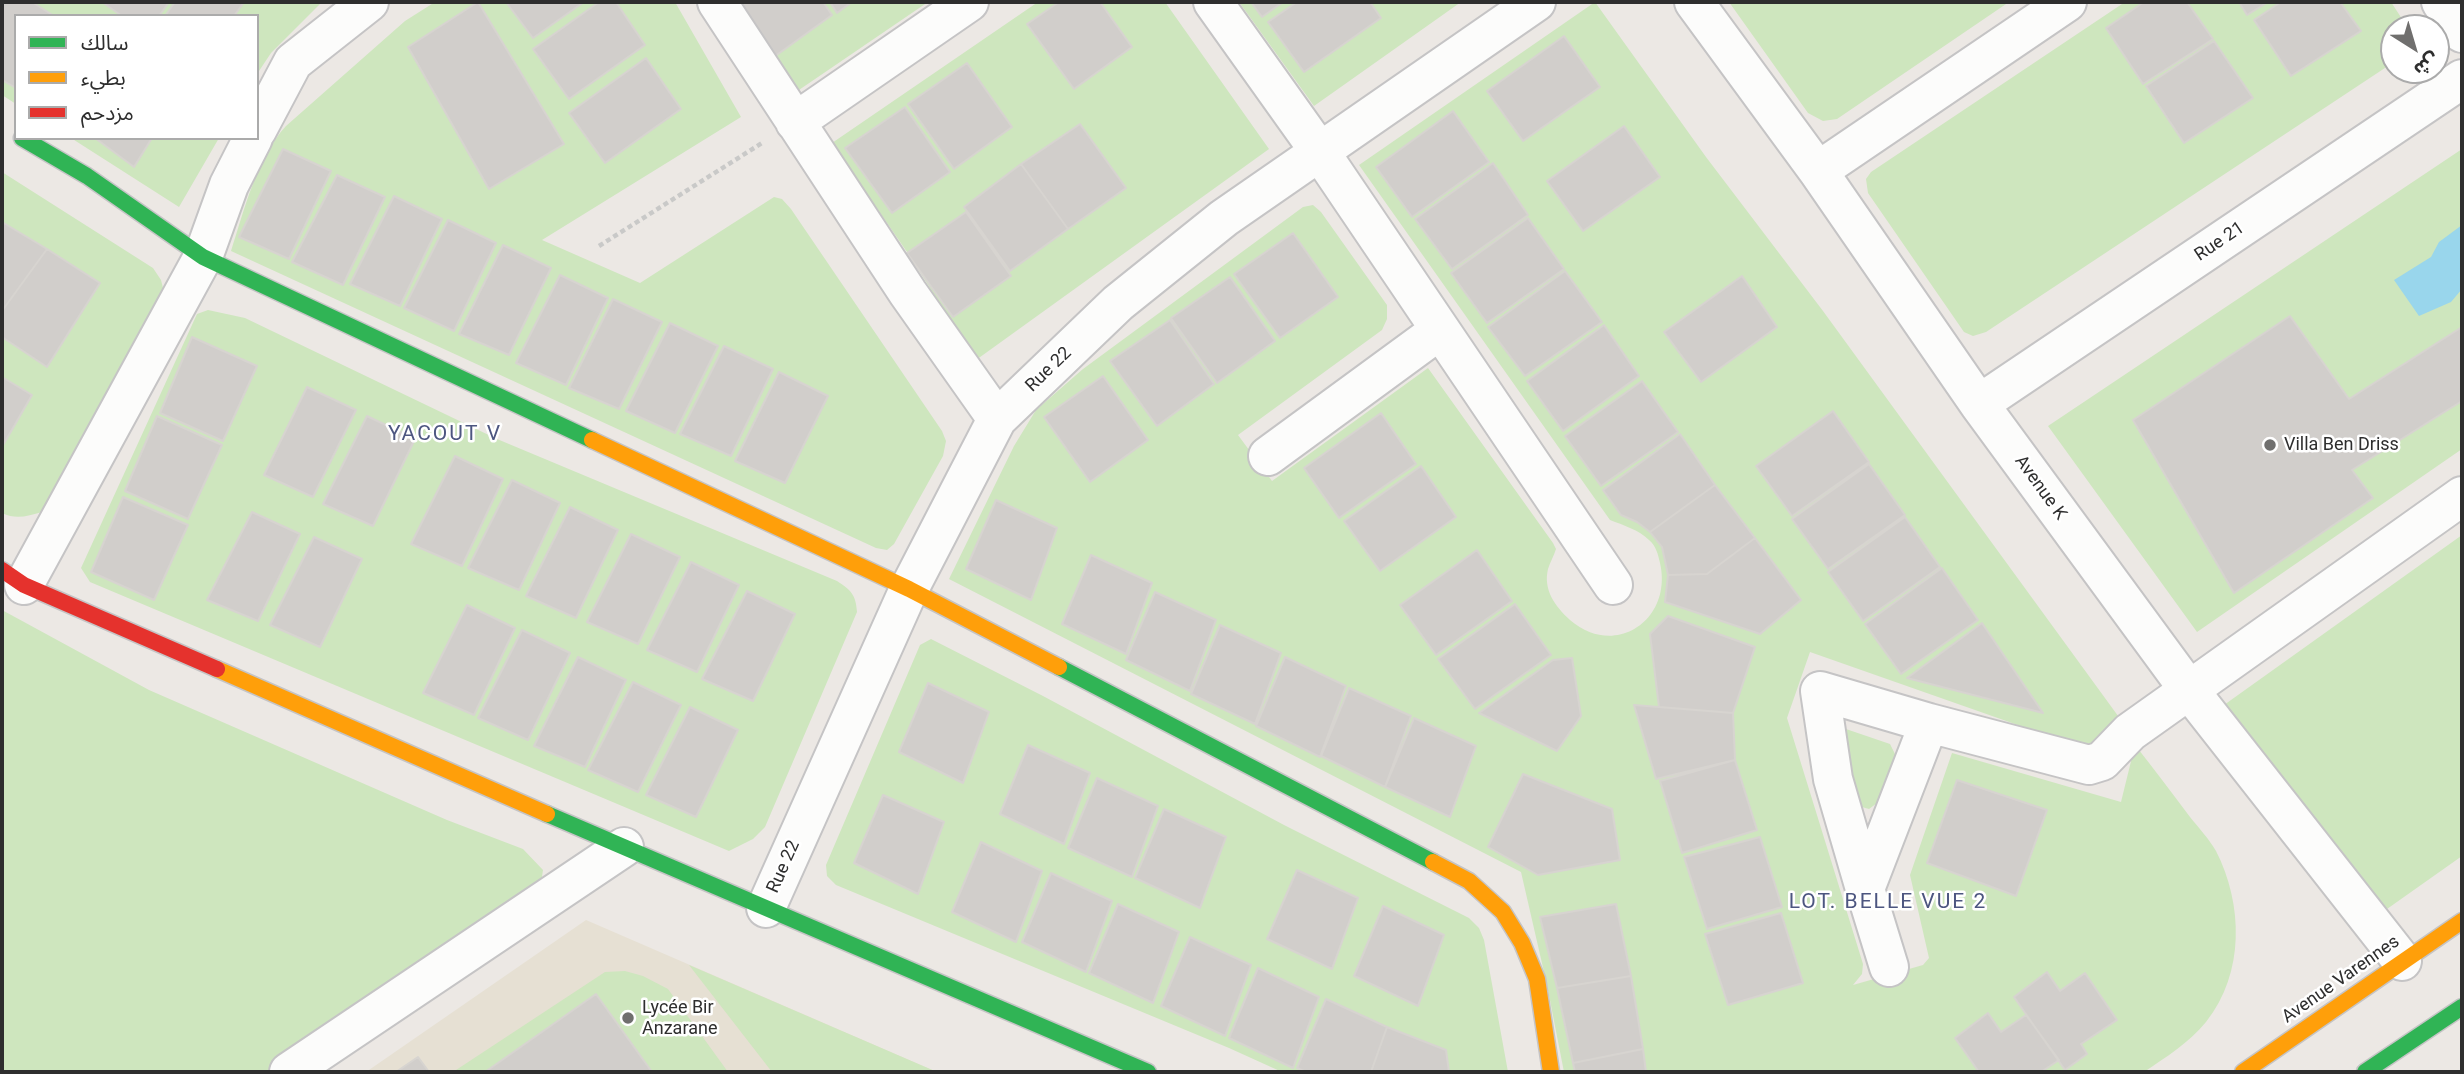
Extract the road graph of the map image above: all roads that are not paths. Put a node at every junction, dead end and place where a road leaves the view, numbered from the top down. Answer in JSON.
{"nodes":[{"id":1,"x":369,"y":2,"type":"edge"},
{"id":2,"x":718,"y":2,"type":"edge"},
{"id":3,"x":969,"y":2,"type":"edge"},
{"id":4,"x":1213,"y":2,"type":"edge"},
{"id":5,"x":1536,"y":2,"type":"edge"},
{"id":6,"x":1694,"y":2,"type":"edge"},
{"id":7,"x":2067,"y":2,"type":"edge"},
{"id":8,"x":2441,"y":2,"type":"edge"},
{"id":9,"x":2462,"y":33,"type":"edge"},
{"id":10,"x":2462,"y":79,"type":"edge"},
{"id":11,"x":795,"y":122,"type":"junction"},
{"id":12,"x":259,"y":126,"type":"edge"},
{"id":13,"x":25,"y":140,"type":"edge"},
{"id":14,"x":252,"y":140,"type":"edge"},
{"id":15,"x":1320,"y":152,"type":"junction"},
{"id":16,"x":1818,"y":171,"type":"junction"},
{"id":17,"x":203,"y":257,"type":"junction"},
{"id":18,"x":1440,"y":330,"type":"junction"},
{"id":19,"x":1979,"y":404,"type":"junction"},
{"id":20,"x":998,"y":419,"type":"junction"},
{"id":21,"x":1268,"y":456,"type":"dead end"},
{"id":22,"x":2462,"y":496,"type":"edge"},
{"id":23,"x":13,"y":578,"type":"edge"},
{"id":24,"x":1613,"y":585,"type":"dead end"},
{"id":25,"x":909,"y":589,"type":"junction"},
{"id":26,"x":2189,"y":690,"type":"junction"},
{"id":27,"x":1929,"y":723,"type":"junction"},
{"id":28,"x":624,"y":847,"type":"junction"},
{"id":29,"x":1865,"y":890,"type":"junction"},
{"id":30,"x":766,"y":908,"type":"junction"},
{"id":31,"x":2462,"y":920,"type":"edge"},
{"id":32,"x":2402,"y":961,"type":"junction"},
{"id":33,"x":1889,"y":967,"type":"dead end"},
{"id":34,"x":2462,"y":1007,"type":"edge"},
{"id":35,"x":289,"y":1072,"type":"edge"},
{"id":36,"x":1148,"y":1072,"type":"edge"},
{"id":37,"x":1551,"y":1072,"type":"edge"},
{"id":38,"x":2243,"y":1072,"type":"edge"},
{"id":39,"x":2365,"y":1072,"type":"edge"}],
"edges":[{"from":1,"to":12,"type":"street"},
{"from":2,"to":11,"type":"street"},
{"from":3,"to":11,"type":"street"},
{"from":4,"to":15,"type":"street"},
{"from":5,"to":15,"type":"street","name":"Rue 22"},
{"from":6,"to":16,"type":"street","name":"Avenue K"},
{"from":7,"to":16,"type":"street"},
{"from":8,"to":9,"type":"street"},
{"from":10,"to":19,"type":"street","name":"Rue 21"},
{"from":11,"to":20,"type":"street"},
{"from":13,"to":17,"type":"street"},
{"from":14,"to":17,"type":"street"},
{"from":15,"to":18,"type":"street"},
{"from":15,"to":20,"type":"street","name":"Rue 22"},
{"from":16,"to":19,"type":"street","name":"Avenue K"},
{"from":17,"to":23,"type":"street"},
{"from":17,"to":25,"type":"street"},
{"from":18,"to":21,"type":"street"},
{"from":18,"to":24,"type":"street"},
{"from":19,"to":26,"type":"street","name":"Avenue K"},
{"from":20,"to":25,"type":"street","name":"Rue 22"},
{"from":22,"to":26,"type":"street"},
{"from":23,"to":28,"type":"street"},
{"from":25,"to":30,"type":"street","name":"Rue 22"},
{"from":25,"to":37,"type":"street"},
{"from":26,"to":27,"type":"street"},
{"from":26,"to":32,"type":"street","name":"Avenue K"},
{"from":27,"to":29,"type":"street"},
{"from":27,"to":29,"type":"street"},
{"from":28,"to":30,"type":"street"},
{"from":28,"to":35,"type":"street"},
{"from":29,"to":33,"type":"street"},
{"from":30,"to":36,"type":"street"},
{"from":31,"to":32,"type":"street","name":"Avenue Varennes"},
{"from":32,"to":38,"type":"street","name":"Avenue Varennes"},
{"from":34,"to":39,"type":"street"}]}
